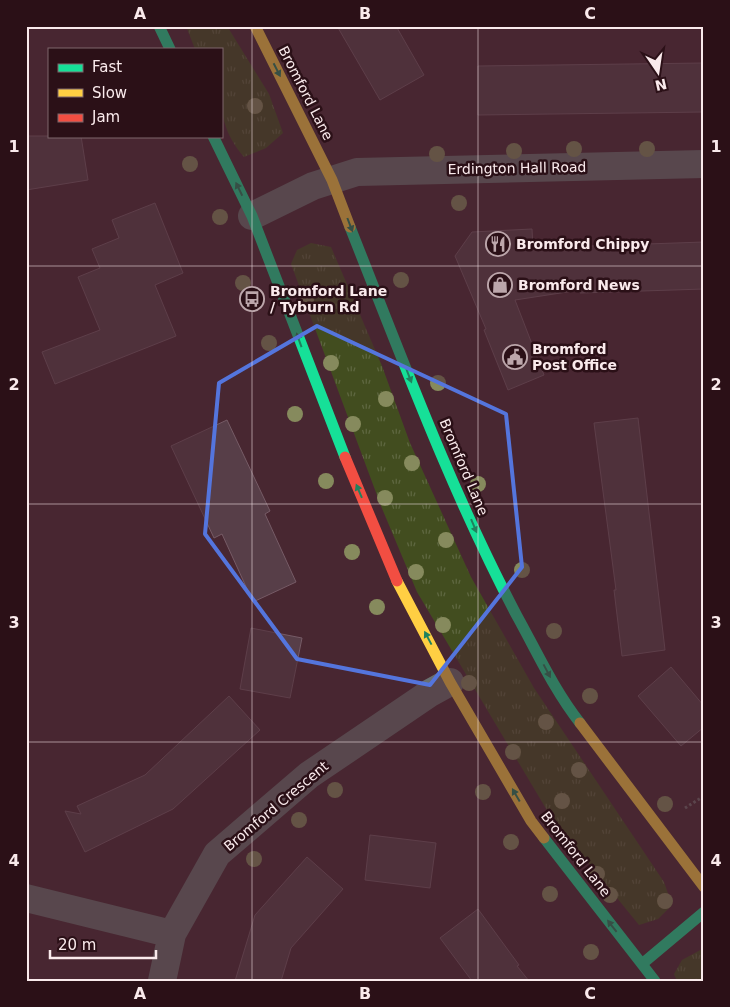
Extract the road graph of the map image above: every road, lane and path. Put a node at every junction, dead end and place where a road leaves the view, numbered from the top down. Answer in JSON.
{"nodes":[{"id":1,"x":159,"y":26,"type":"edge"},
{"id":2,"x":255,"y":26,"type":"edge"},
{"id":3,"x":170,"y":48,"type":"edge"},
{"id":4,"x":214,"y":138,"type":"edge"},
{"id":5,"x":704,"y":164,"type":"edge"},
{"id":6,"x":332,"y":180,"type":"junction"},
{"id":7,"x":252,"y":216,"type":"junction"},
{"id":8,"x":450,"y":682,"type":"junction"},
{"id":9,"x":704,"y":886,"type":"edge"},
{"id":10,"x":26,"y":898,"type":"edge"},
{"id":11,"x":704,"y":912,"type":"edge"},
{"id":12,"x":172,"y":934,"type":"junction"},
{"id":13,"x":642,"y":964,"type":"junction"},
{"id":14,"x":162,"y":981,"type":"edge"},
{"id":15,"x":656,"y":981,"type":"edge"}],
"edges":[{"from":1,"to":3,"type":"main road"},
{"from":2,"to":6,"type":"main road","name":"Bromford Lane","one_way":true},
{"from":7,"to":4,"type":"main road","name":"Bromford Lane","one_way":true},
{"from":5,"to":6,"type":"street","name":"Erdington Hall Road"},
{"from":6,"to":7,"type":"street","name":"Erdington Hall Road"},
{"from":6,"to":9,"type":"main road","name":"Bromford Lane","one_way":true},
{"from":8,"to":7,"type":"main road","name":"Bromford Lane","one_way":true},
{"from":8,"to":12,"type":"street","name":"Bromford Crescent"},
{"from":13,"to":8,"type":"main road","name":"Bromford Lane","one_way":true},
{"from":10,"to":12,"type":"street"},
{"from":11,"to":13,"type":"main road"},
{"from":12,"to":14,"type":"street","name":"Bromford Crescent"},
{"from":13,"to":15,"type":"main road","name":"Bromford Lane"}]}
